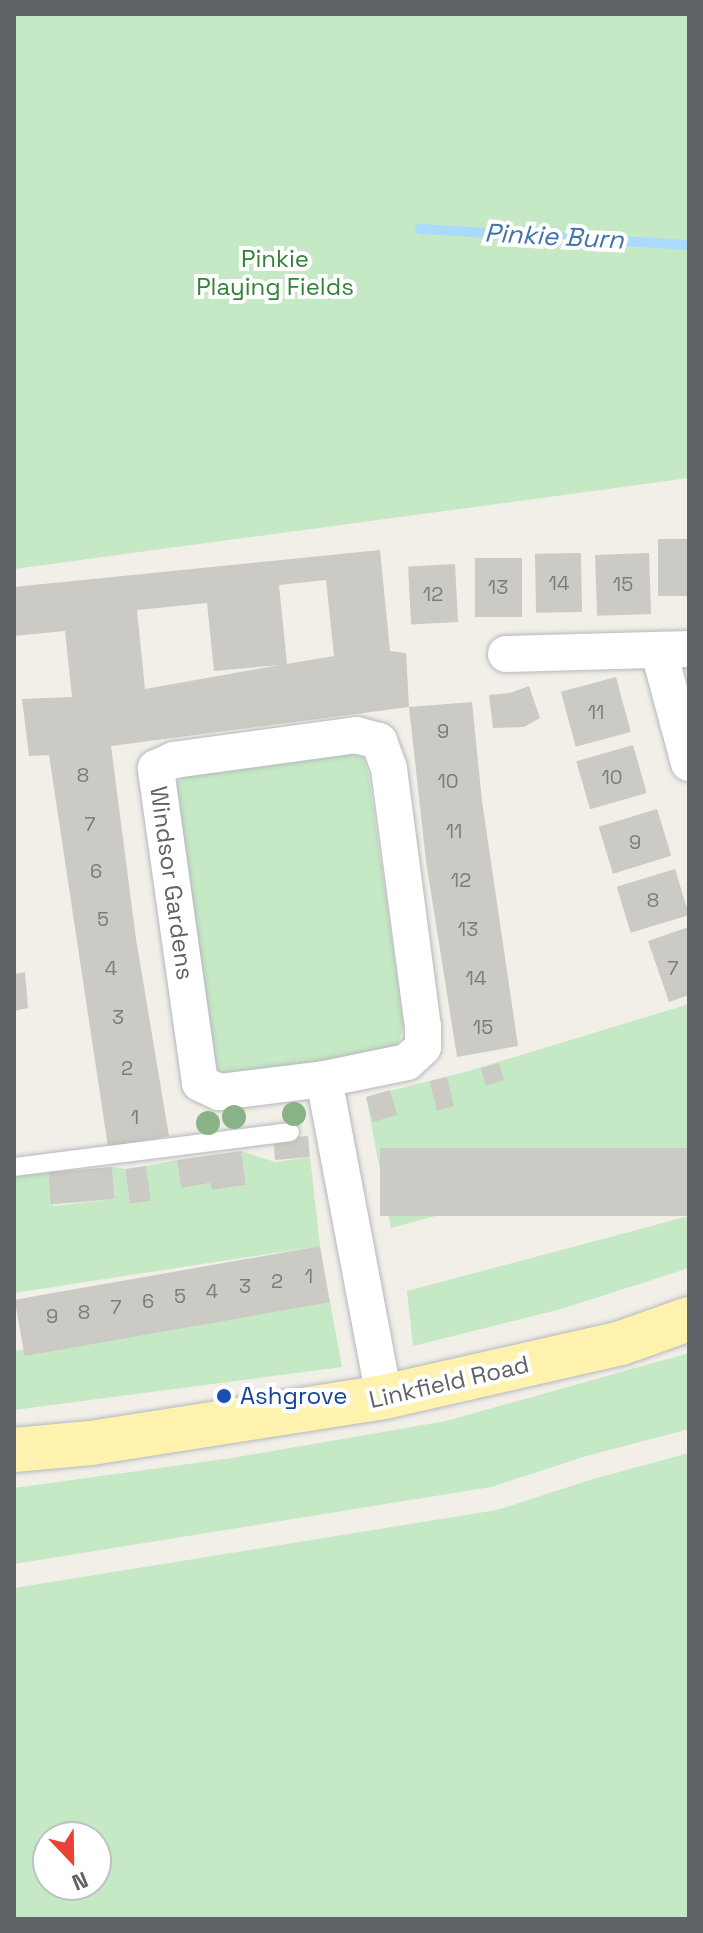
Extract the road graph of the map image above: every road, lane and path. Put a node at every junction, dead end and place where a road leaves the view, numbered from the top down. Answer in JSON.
{"nodes":[{"id":1,"x":674,"y":650,"type":"edge"},
{"id":2,"x":506,"y":654,"type":"dead end"},
{"id":3,"x":689,"y":763,"type":"edge"},
{"id":4,"x":324,"y":1079,"type":"junction"},
{"id":5,"x":290,"y":1132,"type":"dead end"},
{"id":6,"x":14,"y":1167,"type":"edge"},
{"id":7,"x":689,"y":1319,"type":"edge"},
{"id":8,"x":384,"y":1397,"type":"junction"},
{"id":9,"x":14,"y":1450,"type":"edge"}],
"edges":[{"from":1,"to":2,"type":"street"},
{"from":1,"to":3,"type":"street"},
{"from":4,"to":4,"type":"street","name":"Windsor Gardens"},
{"from":4,"to":8,"type":"street"},
{"from":5,"to":6,"type":"lane"},
{"from":7,"to":8,"type":"main road","name":"Linkfield Road"},
{"from":8,"to":9,"type":"main road","name":"Linkfield Road"}]}
